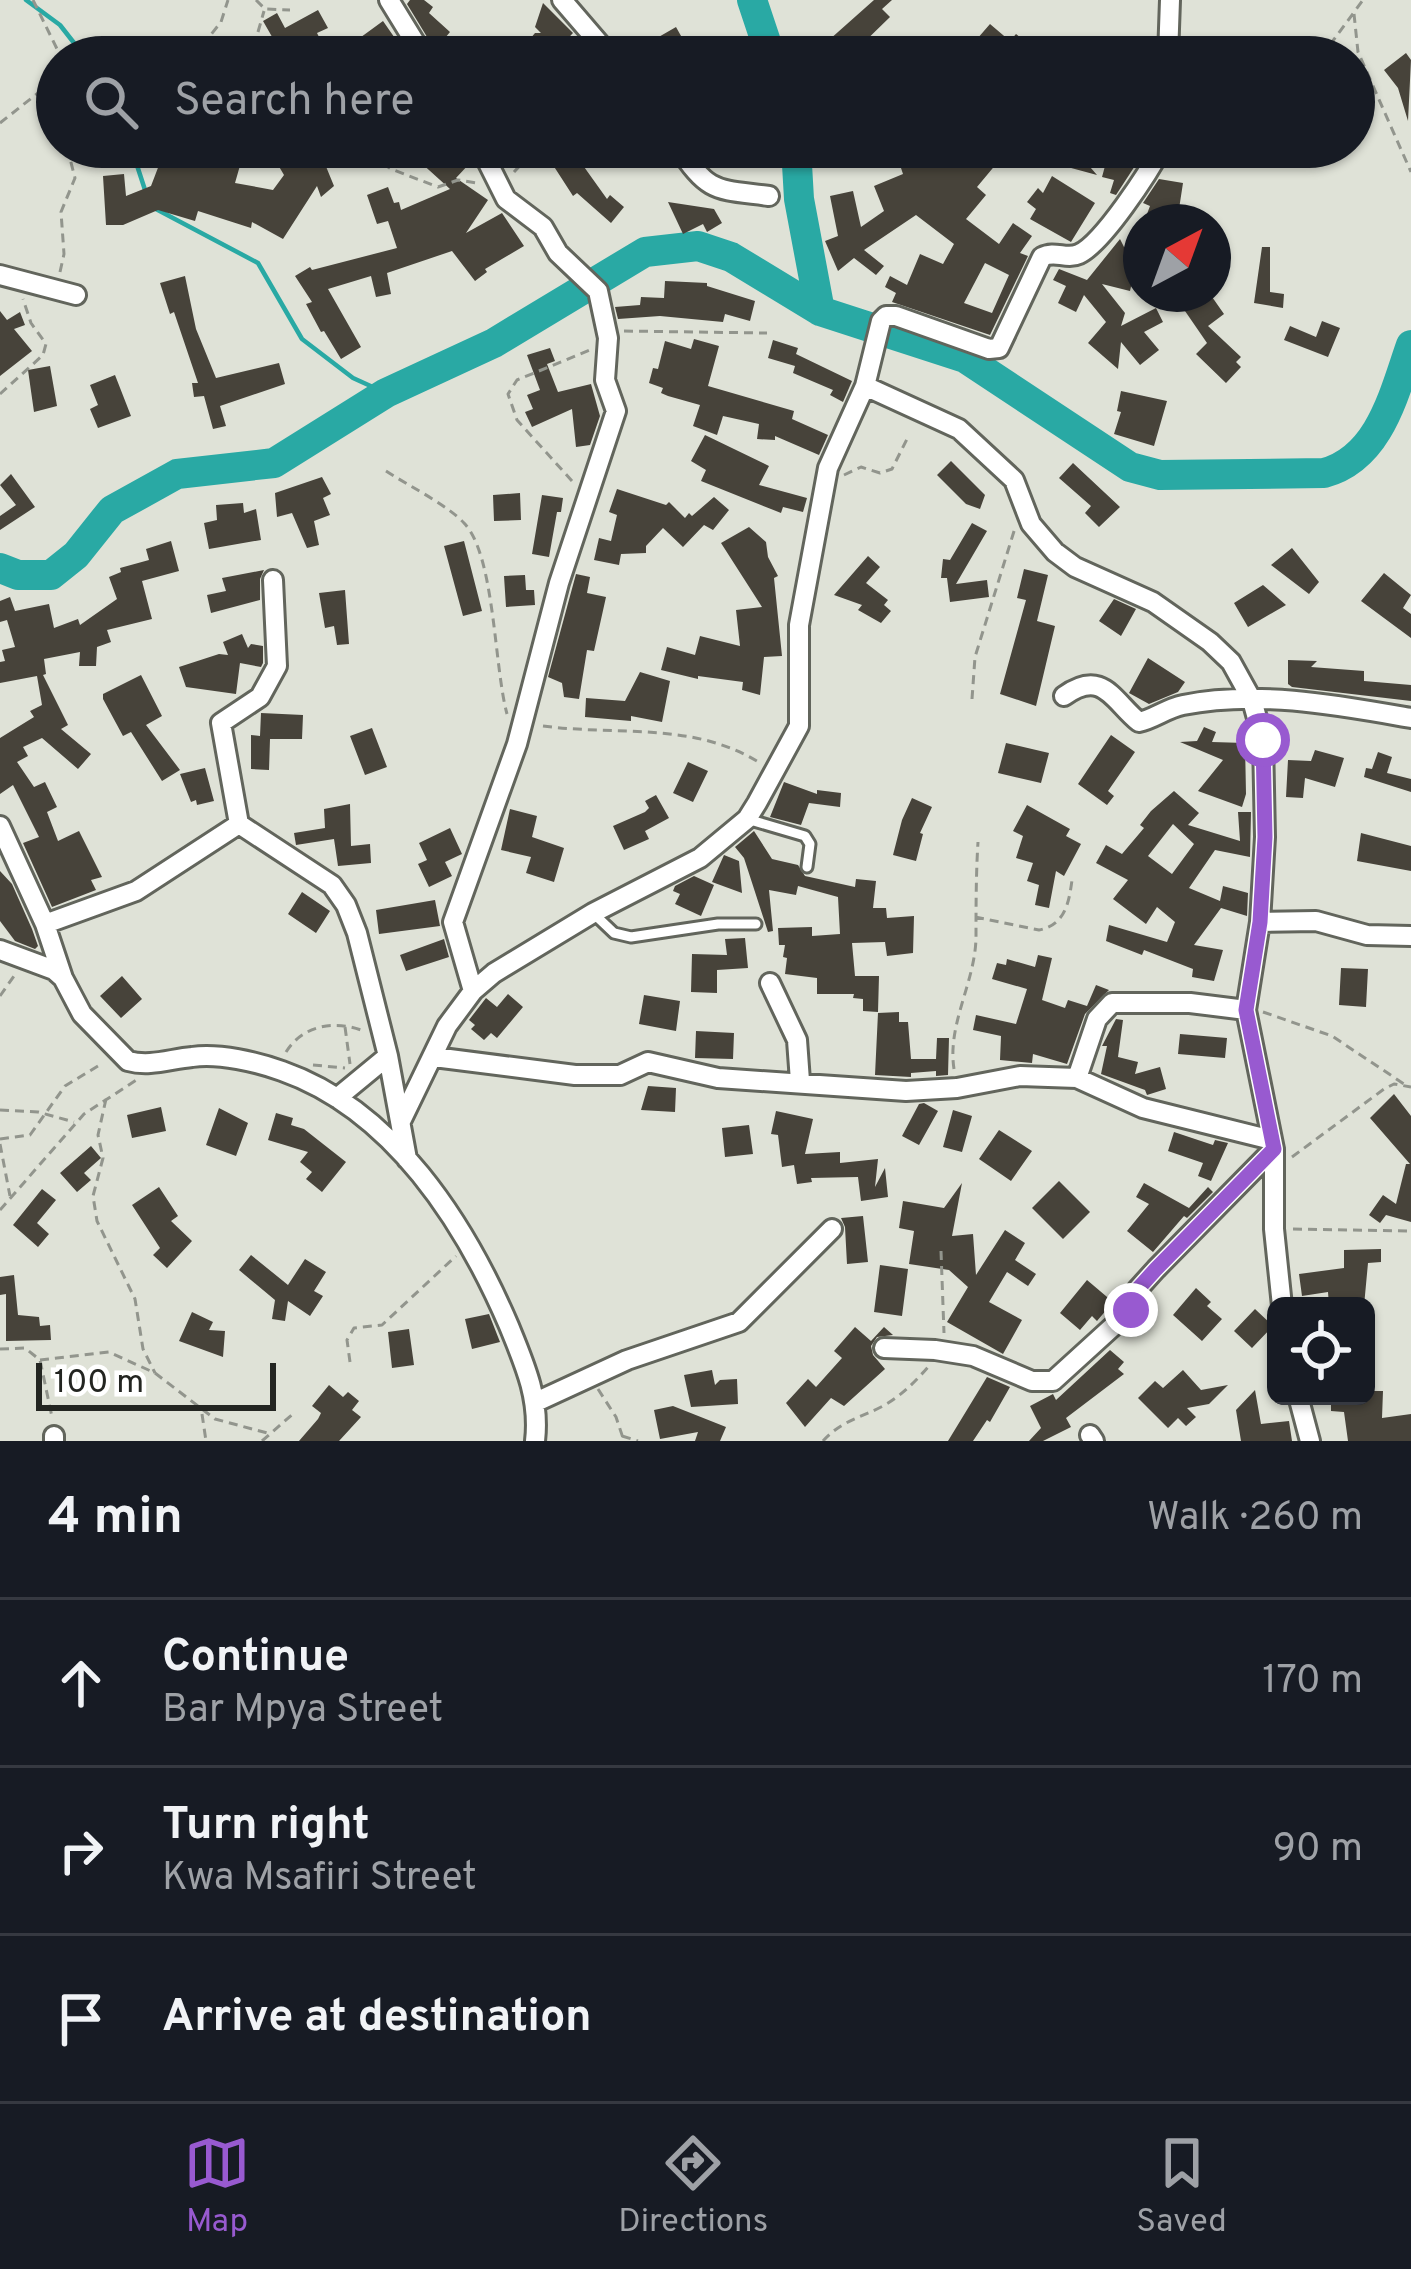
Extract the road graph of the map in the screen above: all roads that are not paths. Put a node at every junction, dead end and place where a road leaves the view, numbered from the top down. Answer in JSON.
{"nodes":[{"id":1,"x":389,"y":0,"type":"edge"},
{"id":2,"x":562,"y":0,"type":"edge"},
{"id":3,"x":1170,"y":0,"type":"edge"},
{"id":4,"x":411,"y":36,"type":"edge"},
{"id":5,"x":593,"y":36,"type":"edge"},
{"id":6,"x":1169,"y":36,"type":"edge"},
{"id":7,"x":490,"y":168,"type":"edge"},
{"id":8,"x":694,"y":168,"type":"edge"},
{"id":9,"x":1148,"y":168,"type":"edge"},
{"id":10,"x":769,"y":196,"type":"dead end"},
{"id":11,"x":0,"y":275,"type":"edge"},
{"id":12,"x":76,"y":295,"type":"dead end"},
{"id":13,"x":865,"y":386,"type":"junction"},
{"id":14,"x":273,"y":580,"type":"dead end"},
{"id":15,"x":1064,"y":697,"type":"dead end"},
{"id":16,"x":1252,"y":700,"type":"junction"},
{"id":17,"x":1411,"y":718,"type":"edge"},
{"id":18,"x":747,"y":819,"type":"junction"},
{"id":19,"x":239,"y":824,"type":"junction"},
{"id":20,"x":0,"y":826,"type":"edge"},
{"id":21,"x":808,"y":867,"type":"dead end"},
{"id":22,"x":593,"y":913,"type":"junction"},
{"id":23,"x":1260,"y":922,"type":"junction"},
{"id":24,"x":45,"y":924,"type":"junction"},
{"id":25,"x":756,"y":924,"type":"dead end"},
{"id":26,"x":1411,"y":936,"type":"edge"},
{"id":27,"x":0,"y":950,"type":"edge"},
{"id":28,"x":63,"y":978,"type":"junction"},
{"id":29,"x":770,"y":983,"type":"dead end"},
{"id":30,"x":473,"y":991,"type":"junction"},
{"id":31,"x":1247,"y":1006,"type":"junction"},
{"id":32,"x":385,"y":1056,"type":"junction"},
{"id":33,"x":434,"y":1057,"type":"junction"},
{"id":34,"x":1077,"y":1078,"type":"junction"},
{"id":35,"x":800,"y":1081,"type":"junction"},
{"id":36,"x":337,"y":1098,"type":"junction"},
{"id":37,"x":401,"y":1121,"type":"junction"},
{"id":38,"x":1274,"y":1152,"type":"junction"},
{"id":39,"x":406,"y":1159,"type":"junction"},
{"id":40,"x":832,"y":1229,"type":"dead end"},
{"id":41,"x":1281,"y":1297,"type":"edge"},
{"id":42,"x":884,"y":1348,"type":"dead end"},
{"id":43,"x":536,"y":1402,"type":"junction"},
{"id":44,"x":1300,"y":1405,"type":"edge"},
{"id":45,"x":535,"y":1441,"type":"edge"},
{"id":46,"x":1310,"y":1441,"type":"edge"}],
"edges":[{"from":1,"to":4,"type":"street"},
{"from":2,"to":5,"type":"street"},
{"from":3,"to":6,"type":"street"},
{"from":7,"to":30,"type":"street"},
{"from":8,"to":10,"type":"street"},
{"from":9,"to":13,"type":"street"},
{"from":11,"to":12,"type":"street"},
{"from":13,"to":16,"type":"street"},
{"from":13,"to":18,"type":"street"},
{"from":14,"to":19,"type":"street"},
{"from":15,"to":16,"type":"street"},
{"from":16,"to":17,"type":"street"},
{"from":16,"to":23,"type":"street"},
{"from":18,"to":21,"type":"lane"},
{"from":18,"to":22,"type":"street"},
{"from":19,"to":24,"type":"street"},
{"from":19,"to":32,"type":"street"},
{"from":20,"to":24,"type":"street"},
{"from":22,"to":25,"type":"lane"},
{"from":22,"to":30,"type":"street"},
{"from":23,"to":26,"type":"street"},
{"from":23,"to":31,"type":"street"},
{"from":24,"to":28,"type":"street"},
{"from":27,"to":28,"type":"street"},
{"from":28,"to":36,"type":"street"},
{"from":29,"to":35,"type":"street"},
{"from":30,"to":33,"type":"street"},
{"from":31,"to":34,"type":"street"},
{"from":31,"to":38,"type":"street"},
{"from":32,"to":36,"type":"street"},
{"from":32,"to":37,"type":"street"},
{"from":33,"to":35,"type":"street"},
{"from":33,"to":37,"type":"street"},
{"from":34,"to":35,"type":"street"},
{"from":34,"to":38,"type":"street"},
{"from":36,"to":39,"type":"street"},
{"from":37,"to":39,"type":"street"},
{"from":38,"to":41,"type":"street"},
{"from":38,"to":42,"type":"street"},
{"from":39,"to":43,"type":"street"},
{"from":40,"to":43,"type":"street"},
{"from":43,"to":45,"type":"street"},
{"from":44,"to":46,"type":"street"}]}
